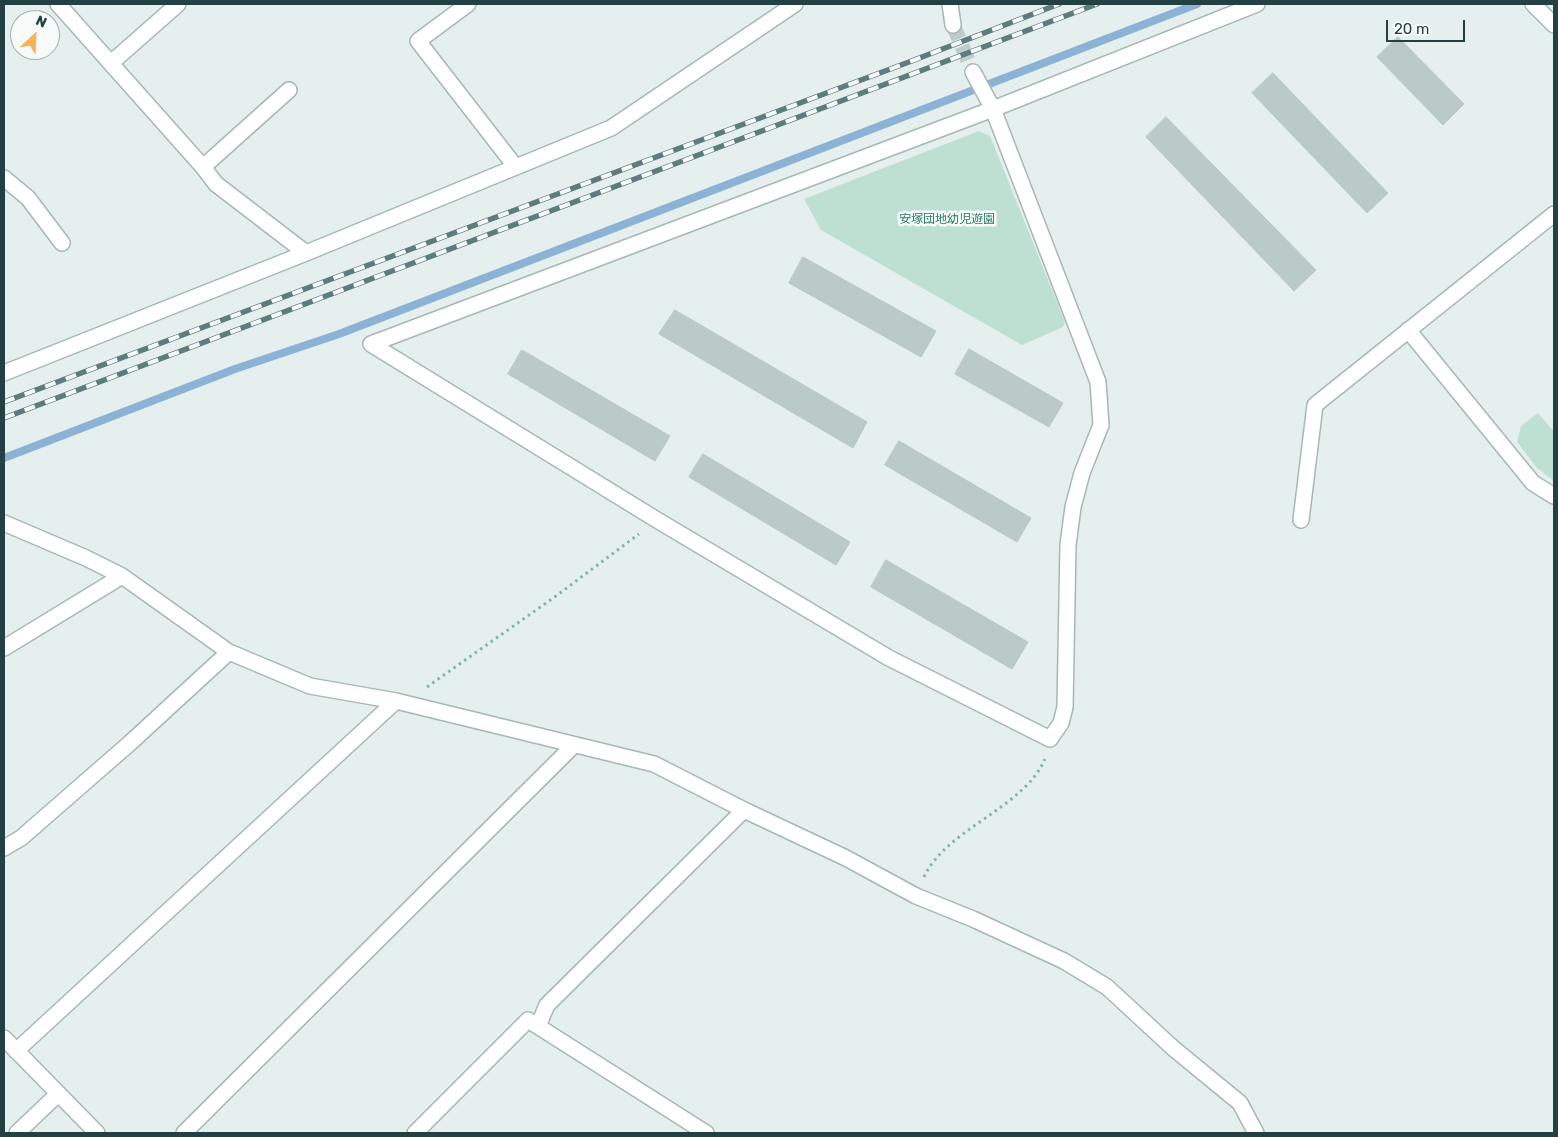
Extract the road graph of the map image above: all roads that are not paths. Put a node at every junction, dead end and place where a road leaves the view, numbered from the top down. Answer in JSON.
{"nodes":[{"id":1,"x":58,"y":4,"type":"edge"},
{"id":2,"x":178,"y":4,"type":"edge"},
{"id":3,"x":468,"y":4,"type":"edge"},
{"id":4,"x":795,"y":4,"type":"edge"},
{"id":5,"x":950,"y":4,"type":"edge"},
{"id":6,"x":1257,"y":4,"type":"edge"},
{"id":7,"x":1533,"y":4,"type":"edge"},
{"id":8,"x":953,"y":25,"type":"tunnel mouth"},
{"id":9,"x":1554,"y":25,"type":"edge"},
{"id":10,"x":112,"y":63,"type":"junction"},
{"id":11,"x":975,"y":74,"type":"tunnel mouth"},
{"id":12,"x":289,"y":90,"type":"dead end"},
{"id":13,"x":990,"y":102,"type":"junction"},
{"id":14,"x":515,"y":166,"type":"junction"},
{"id":15,"x":203,"y":167,"type":"junction"},
{"id":16,"x":4,"y":178,"type":"edge"},
{"id":17,"x":1554,"y":214,"type":"edge"},
{"id":18,"x":62,"y":243,"type":"dead end"},
{"id":19,"x":306,"y":253,"type":"junction"},
{"id":20,"x":1408,"y":330,"type":"junction"},
{"id":21,"x":4,"y":373,"type":"edge"},
{"id":22,"x":1554,"y":496,"type":"edge"},
{"id":23,"x":1301,"y":520,"type":"dead end"},
{"id":24,"x":4,"y":523,"type":"edge"},
{"id":25,"x":122,"y":576,"type":"junction"},
{"id":26,"x":4,"y":648,"type":"edge"},
{"id":27,"x":229,"y":652,"type":"junction"},
{"id":28,"x":400,"y":702,"type":"junction"},
{"id":29,"x":574,"y":745,"type":"junction"},
{"id":30,"x":744,"y":810,"type":"junction"},
{"id":31,"x":4,"y":848,"type":"edge"},
{"id":32,"x":538,"y":1026,"type":"junction"},
{"id":33,"x":4,"y":1038,"type":"edge"},
{"id":34,"x":16,"y":1051,"type":"junction"},
{"id":35,"x":58,"y":1094,"type":"junction"},
{"id":36,"x":421,"y":1132,"type":"edge"},
{"id":37,"x":18,"y":1133,"type":"edge"},
{"id":38,"x":96,"y":1133,"type":"edge"},
{"id":39,"x":184,"y":1133,"type":"edge"},
{"id":40,"x":706,"y":1133,"type":"edge"},
{"id":41,"x":1256,"y":1133,"type":"edge"}],
"edges":[{"from":1,"to":10,"type":"street"},
{"from":2,"to":10,"type":"street"},
{"from":3,"to":14,"type":"street"},
{"from":4,"to":14,"type":"street"},
{"from":5,"to":8,"type":"street"},
{"from":6,"to":13,"type":"street"},
{"from":7,"to":9,"type":"street"},
{"from":10,"to":15,"type":"street"},
{"from":11,"to":13,"type":"street"},
{"from":12,"to":15,"type":"street"},
{"from":13,"to":13,"type":"street"},
{"from":14,"to":19,"type":"street"},
{"from":15,"to":19,"type":"street"},
{"from":16,"to":18,"type":"street"},
{"from":17,"to":20,"type":"street"},
{"from":19,"to":21,"type":"street"},
{"from":20,"to":22,"type":"street"},
{"from":20,"to":23,"type":"street"},
{"from":24,"to":25,"type":"street"},
{"from":25,"to":26,"type":"street"},
{"from":25,"to":27,"type":"street"},
{"from":27,"to":28,"type":"street"},
{"from":27,"to":31,"type":"street"},
{"from":28,"to":29,"type":"street"},
{"from":28,"to":34,"type":"street"},
{"from":29,"to":30,"type":"street"},
{"from":29,"to":39,"type":"street"},
{"from":30,"to":32,"type":"street"},
{"from":30,"to":41,"type":"street"},
{"from":32,"to":36,"type":"street"},
{"from":32,"to":40,"type":"street"},
{"from":33,"to":34,"type":"street"},
{"from":34,"to":35,"type":"street"},
{"from":35,"to":37,"type":"street"},
{"from":35,"to":38,"type":"street"}]}
